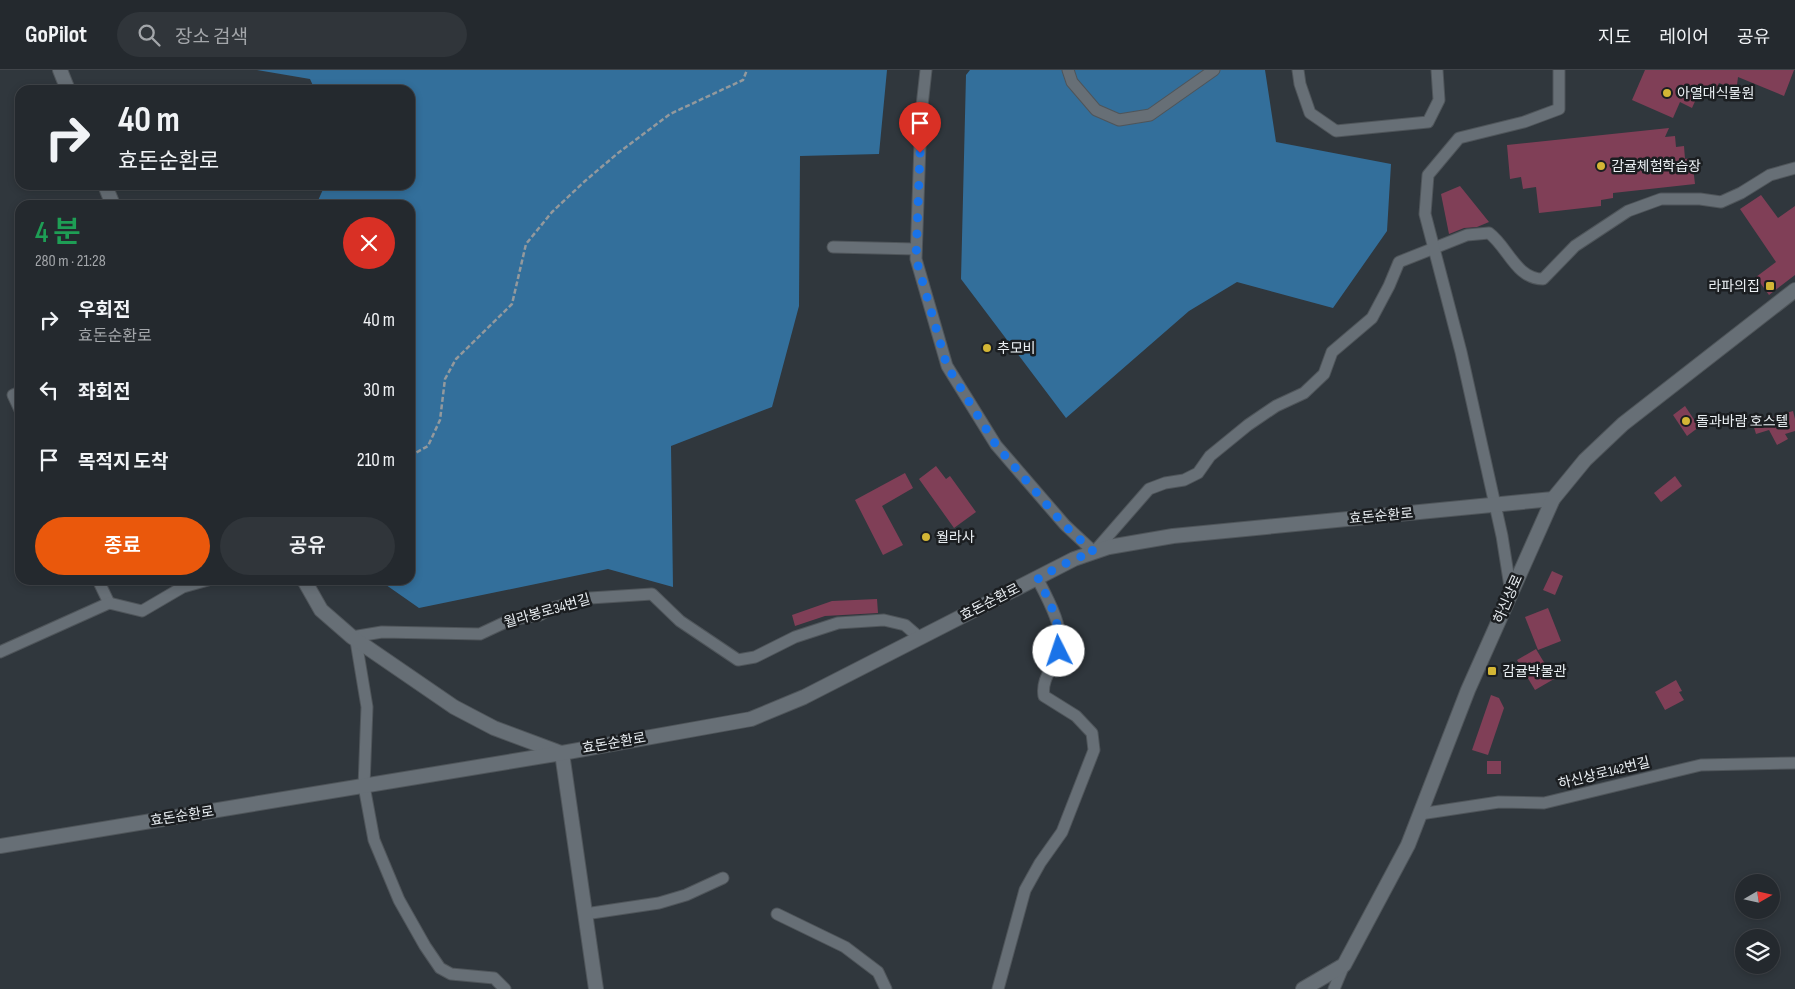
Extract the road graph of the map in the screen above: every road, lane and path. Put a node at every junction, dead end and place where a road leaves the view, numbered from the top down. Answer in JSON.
{"nodes":[{"id":1,"x":60,"y":70,"type":"edge"},
{"id":2,"x":747,"y":70,"type":"edge"},
{"id":3,"x":926,"y":70,"type":"edge"},
{"id":4,"x":1068,"y":70,"type":"edge"},
{"id":5,"x":1214,"y":70,"type":"edge"},
{"id":6,"x":1298,"y":70,"type":"edge"},
{"id":7,"x":1437,"y":70,"type":"edge"},
{"id":8,"x":1559,"y":70,"type":"edge"},
{"id":9,"x":66,"y":85,"type":"edge"},
{"id":10,"x":1795,"y":168,"type":"edge"},
{"id":11,"x":833,"y":247,"type":"dead end"},
{"id":12,"x":916,"y":249,"type":"junction"},
{"id":13,"x":1434,"y":249,"type":"junction"},
{"id":14,"x":1794,"y":292,"type":"edge"},
{"id":15,"x":415,"y":453,"type":"edge"},
{"id":16,"x":1553,"y":499,"type":"junction"},
{"id":17,"x":1495,"y":506,"type":"junction"},
{"id":18,"x":1094,"y":552,"type":"junction"},
{"id":19,"x":1038,"y":578,"type":"junction"},
{"id":20,"x":100,"y":585,"type":"edge"},
{"id":21,"x":190,"y":585,"type":"edge"},
{"id":22,"x":307,"y":585,"type":"edge"},
{"id":23,"x":1511,"y":593,"type":"junction"},
{"id":24,"x":109,"y":603,"type":"junction"},
{"id":25,"x":920,"y":638,"type":"junction"},
{"id":26,"x":354,"y":639,"type":"junction"},
{"id":27,"x":0,"y":652,"type":"edge"},
{"id":28,"x":562,"y":753,"type":"junction"},
{"id":29,"x":1795,"y":763,"type":"edge"},
{"id":30,"x":364,"y":786,"type":"junction"},
{"id":31,"x":1420,"y":814,"type":"junction"},
{"id":32,"x":0,"y":846,"type":"edge"},
{"id":33,"x":723,"y":878,"type":"dead end"},
{"id":34,"x":585,"y":914,"type":"junction"},
{"id":35,"x":777,"y":914,"type":"dead end"},
{"id":36,"x":1344,"y":966,"type":"junction"},
{"id":37,"x":505,"y":989,"type":"edge"},
{"id":38,"x":596,"y":989,"type":"edge"},
{"id":39,"x":886,"y":989,"type":"edge"},
{"id":40,"x":998,"y":989,"type":"edge"},
{"id":41,"x":1302,"y":989,"type":"edge"},
{"id":42,"x":1334,"y":989,"type":"edge"}],
"edges":[{"from":1,"to":9,"type":"street"},
{"from":2,"to":15,"type":"path"},
{"from":3,"to":12,"type":"street"},
{"from":4,"to":5,"type":"street"},
{"from":6,"to":7,"type":"street"},
{"from":8,"to":13,"type":"street"},
{"from":10,"to":13,"type":"street"},
{"from":11,"to":12,"type":"street"},
{"from":12,"to":18,"type":"street"},
{"from":13,"to":17,"type":"street"},
{"from":13,"to":18,"type":"street"},
{"from":14,"to":16,"type":"street","name":"하신상로"},
{"from":16,"to":17,"type":"street","name":"효돈순환로"},
{"from":16,"to":23,"type":"street","name":"하신상로"},
{"from":17,"to":18,"type":"street","name":"효돈순환로"},
{"from":17,"to":23,"type":"street"},
{"from":18,"to":19,"type":"street","name":"효돈순환로"},
{"from":19,"to":25,"type":"street","name":"효돈순환로"},
{"from":19,"to":40,"type":"street"},
{"from":20,"to":24,"type":"street"},
{"from":21,"to":24,"type":"street"},
{"from":22,"to":26,"type":"street"},
{"from":23,"to":31,"type":"street","name":"하신상로"},
{"from":24,"to":27,"type":"street"},
{"from":25,"to":26,"type":"street","name":"월라봉로34번길"},
{"from":25,"to":28,"type":"street","name":"효돈순환로"},
{"from":26,"to":28,"type":"street"},
{"from":26,"to":30,"type":"street"},
{"from":28,"to":30,"type":"street","name":"효돈순환로"},
{"from":28,"to":34,"type":"street"},
{"from":29,"to":31,"type":"street","name":"하신상로142번길"},
{"from":30,"to":32,"type":"street","name":"효돈순환로"},
{"from":30,"to":37,"type":"street"},
{"from":31,"to":36,"type":"street","name":"하신상로"},
{"from":33,"to":34,"type":"street"},
{"from":34,"to":38,"type":"street"},
{"from":35,"to":39,"type":"street"},
{"from":36,"to":41,"type":"street"},
{"from":36,"to":42,"type":"street","name":"하신상로"}]}
